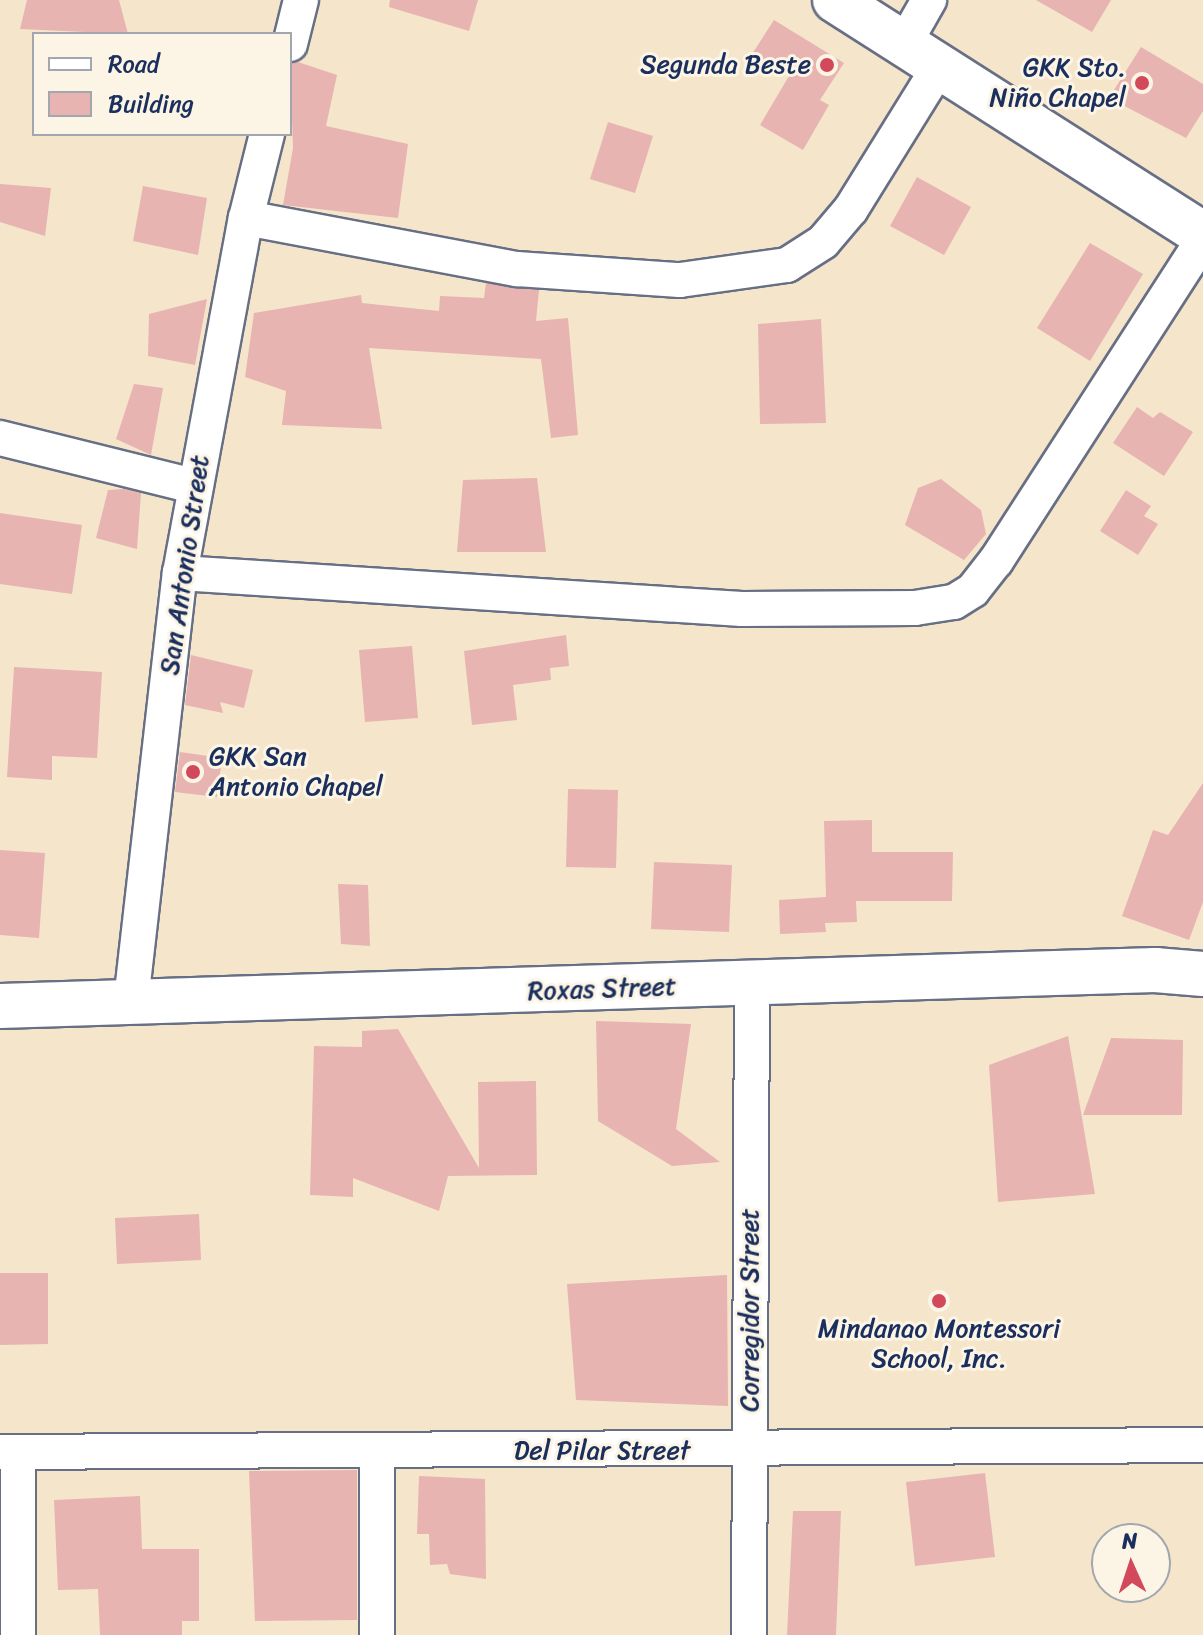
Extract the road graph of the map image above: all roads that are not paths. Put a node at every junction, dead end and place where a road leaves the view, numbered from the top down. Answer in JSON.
{"nodes":[{"id":1,"x":301,"y":0,"type":"edge"},
{"id":2,"x":835,"y":0,"type":"edge"},
{"id":3,"x":929,"y":0,"type":"edge"},
{"id":4,"x":292,"y":36,"type":"edge"},
{"id":5,"x":922,"y":55,"type":"junction"},
{"id":6,"x":266,"y":136,"type":"edge"},
{"id":7,"x":246,"y":218,"type":"junction"},
{"id":8,"x":1203,"y":237,"type":"edge"},
{"id":9,"x":0,"y":438,"type":"edge"},
{"id":10,"x":194,"y":486,"type":"junction"},
{"id":11,"x":180,"y":573,"type":"junction"},
{"id":12,"x":1203,"y":974,"type":"edge"},
{"id":13,"x":752,"y":985,"type":"junction"},
{"id":14,"x":131,"y":1001,"type":"junction"},
{"id":15,"x":0,"y":1006,"type":"edge"},
{"id":16,"x":1203,"y":1445,"type":"edge"},
{"id":17,"x":377,"y":1451,"type":"junction"},
{"id":18,"x":749,"y":1451,"type":"junction"},
{"id":19,"x":9,"y":1452,"type":"edge"},
{"id":20,"x":18,"y":1635,"type":"edge"},
{"id":21,"x":377,"y":1635,"type":"edge"},
{"id":22,"x":749,"y":1635,"type":"edge"}],
"edges":[{"from":1,"to":4,"type":"street"},
{"from":2,"to":5,"type":"street"},
{"from":3,"to":5,"type":"street"},
{"from":5,"to":7,"type":"street"},
{"from":5,"to":8,"type":"street"},
{"from":6,"to":7,"type":"street","name":"San Antonio Street"},
{"from":7,"to":10,"type":"street","name":"San Antonio Street"},
{"from":8,"to":11,"type":"street"},
{"from":9,"to":10,"type":"street"},
{"from":10,"to":11,"type":"street","name":"San Antonio Street"},
{"from":11,"to":14,"type":"street","name":"San Antonio Street"},
{"from":12,"to":13,"type":"street","name":"Roxas Street"},
{"from":13,"to":14,"type":"street","name":"Roxas Street"},
{"from":13,"to":18,"type":"street","name":"Corregidor Street"},
{"from":14,"to":15,"type":"street","name":"Roxas Street"},
{"from":16,"to":18,"type":"street","name":"Del Pilar Street"},
{"from":17,"to":18,"type":"street","name":"Del Pilar Street"},
{"from":17,"to":19,"type":"street","name":"Del Pilar Street"},
{"from":17,"to":21,"type":"street"},
{"from":18,"to":22,"type":"street","name":"Corregidor Street"},
{"from":19,"to":20,"type":"street"}]}
